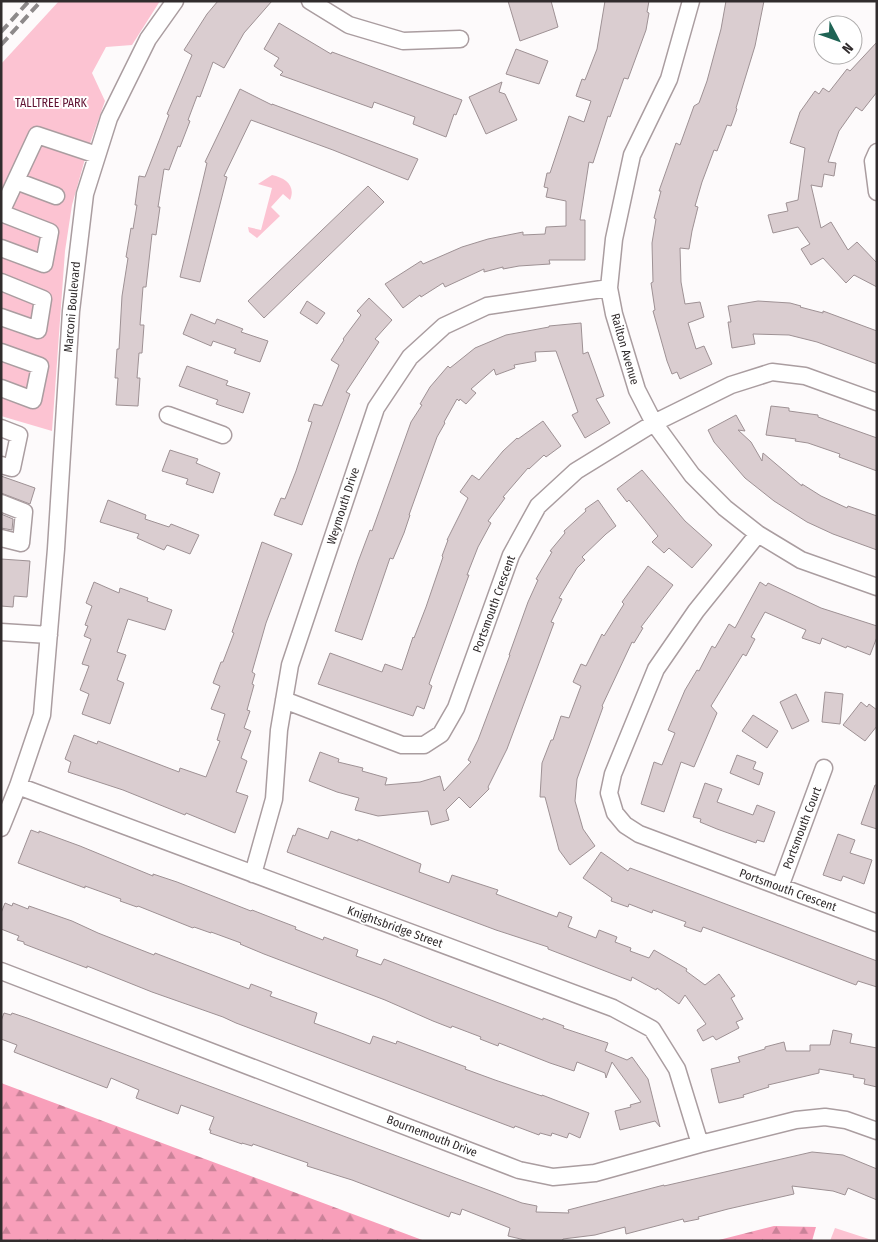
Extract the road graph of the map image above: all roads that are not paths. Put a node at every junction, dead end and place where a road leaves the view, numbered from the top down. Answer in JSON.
{"nodes":[{"id":1,"x":175,"y":1,"type":"edge"},
{"id":2,"x":310,"y":1,"type":"edge"},
{"id":3,"x":691,"y":1,"type":"edge"},
{"id":4,"x":460,"y":39,"type":"dead end"},
{"id":5,"x":877,"y":152,"type":"edge"},
{"id":6,"x":97,"y":155,"type":"junction"},
{"id":7,"x":16,"y":181,"type":"junction"},
{"id":8,"x":877,"y":192,"type":"edge"},
{"id":9,"x":56,"y":196,"type":"dead end"},
{"id":10,"x":1,"y":212,"type":"edge"},
{"id":11,"x":1,"y":248,"type":"edge"},
{"id":12,"x":1,"y":282,"type":"edge"},
{"id":13,"x":609,"y":288,"type":"junction"},
{"id":14,"x":1,"y":317,"type":"edge"},
{"id":15,"x":1,"y":352,"type":"edge"},
{"id":16,"x":1,"y":388,"type":"edge"},
{"id":17,"x":877,"y":402,"type":"edge"},
{"id":18,"x":168,"y":415,"type":"dead end"},
{"id":19,"x":654,"y":423,"type":"junction"},
{"id":20,"x":1,"y":428,"type":"edge"},
{"id":21,"x":224,"y":435,"type":"dead end"},
{"id":22,"x":1,"y":465,"type":"edge"},
{"id":23,"x":1,"y":503,"type":"edge"},
{"id":24,"x":758,"y":534,"type":"junction"},
{"id":25,"x":1,"y":538,"type":"edge"},
{"id":26,"x":877,"y":587,"type":"edge"},
{"id":27,"x":1,"y":632,"type":"edge"},
{"id":28,"x":49,"y":635,"type":"junction"},
{"id":29,"x":284,"y":700,"type":"junction"},
{"id":30,"x":824,"y":768,"type":"dead end"},
{"id":31,"x":18,"y":786,"type":"junction"},
{"id":32,"x":1,"y":828,"type":"edge"},
{"id":33,"x":253,"y":874,"type":"junction"},
{"id":34,"x":780,"y":887,"type":"junction"},
{"id":35,"x":877,"y":923,"type":"edge"},
{"id":36,"x":1,"y":971,"type":"edge"},
{"id":37,"x":877,"y":1131,"type":"edge"},
{"id":38,"x":700,"y":1144,"type":"junction"}],
"edges":[{"from":1,"to":6,"type":"street","name":"Marconi Boulevard"},
{"from":2,"to":4,"type":"street"},
{"from":3,"to":13,"type":"street","name":"Railton Avenue"},
{"from":5,"to":8,"type":"street"},
{"from":6,"to":7,"type":"street"},
{"from":6,"to":28,"type":"street","name":"Marconi Boulevard"},
{"from":7,"to":9,"type":"street"},
{"from":7,"to":10,"type":"street"},
{"from":10,"to":11,"type":"street"},
{"from":12,"to":14,"type":"street"},
{"from":13,"to":19,"type":"street","name":"Railton Avenue"},
{"from":13,"to":29,"type":"street","name":"Weymouth Drive"},
{"from":15,"to":16,"type":"street"},
{"from":17,"to":19,"type":"street","name":"Portsmouth Crescent"},
{"from":18,"to":21,"type":"street"},
{"from":19,"to":24,"type":"street","name":"Railton Avenue"},
{"from":19,"to":29,"type":"street","name":"Portsmouth Crescent"},
{"from":20,"to":22,"type":"street"},
{"from":23,"to":25,"type":"street"},
{"from":24,"to":26,"type":"street","name":"Railton Avenue"},
{"from":24,"to":34,"type":"street","name":"Portsmouth Crescent"},
{"from":27,"to":28,"type":"street"},
{"from":28,"to":31,"type":"street"},
{"from":29,"to":33,"type":"street","name":"Weymouth Drive"},
{"from":30,"to":34,"type":"street","name":"Portsmouth Court"},
{"from":31,"to":32,"type":"street"},
{"from":31,"to":33,"type":"street","name":"Knightsbridge Street"},
{"from":33,"to":38,"type":"street","name":"Knightsbridge Street"},
{"from":34,"to":35,"type":"street","name":"Portsmouth Crescent"},
{"from":36,"to":38,"type":"street","name":"Bournemouth Drive"},
{"from":37,"to":38,"type":"street","name":"Bournemouth Drive"}]}
